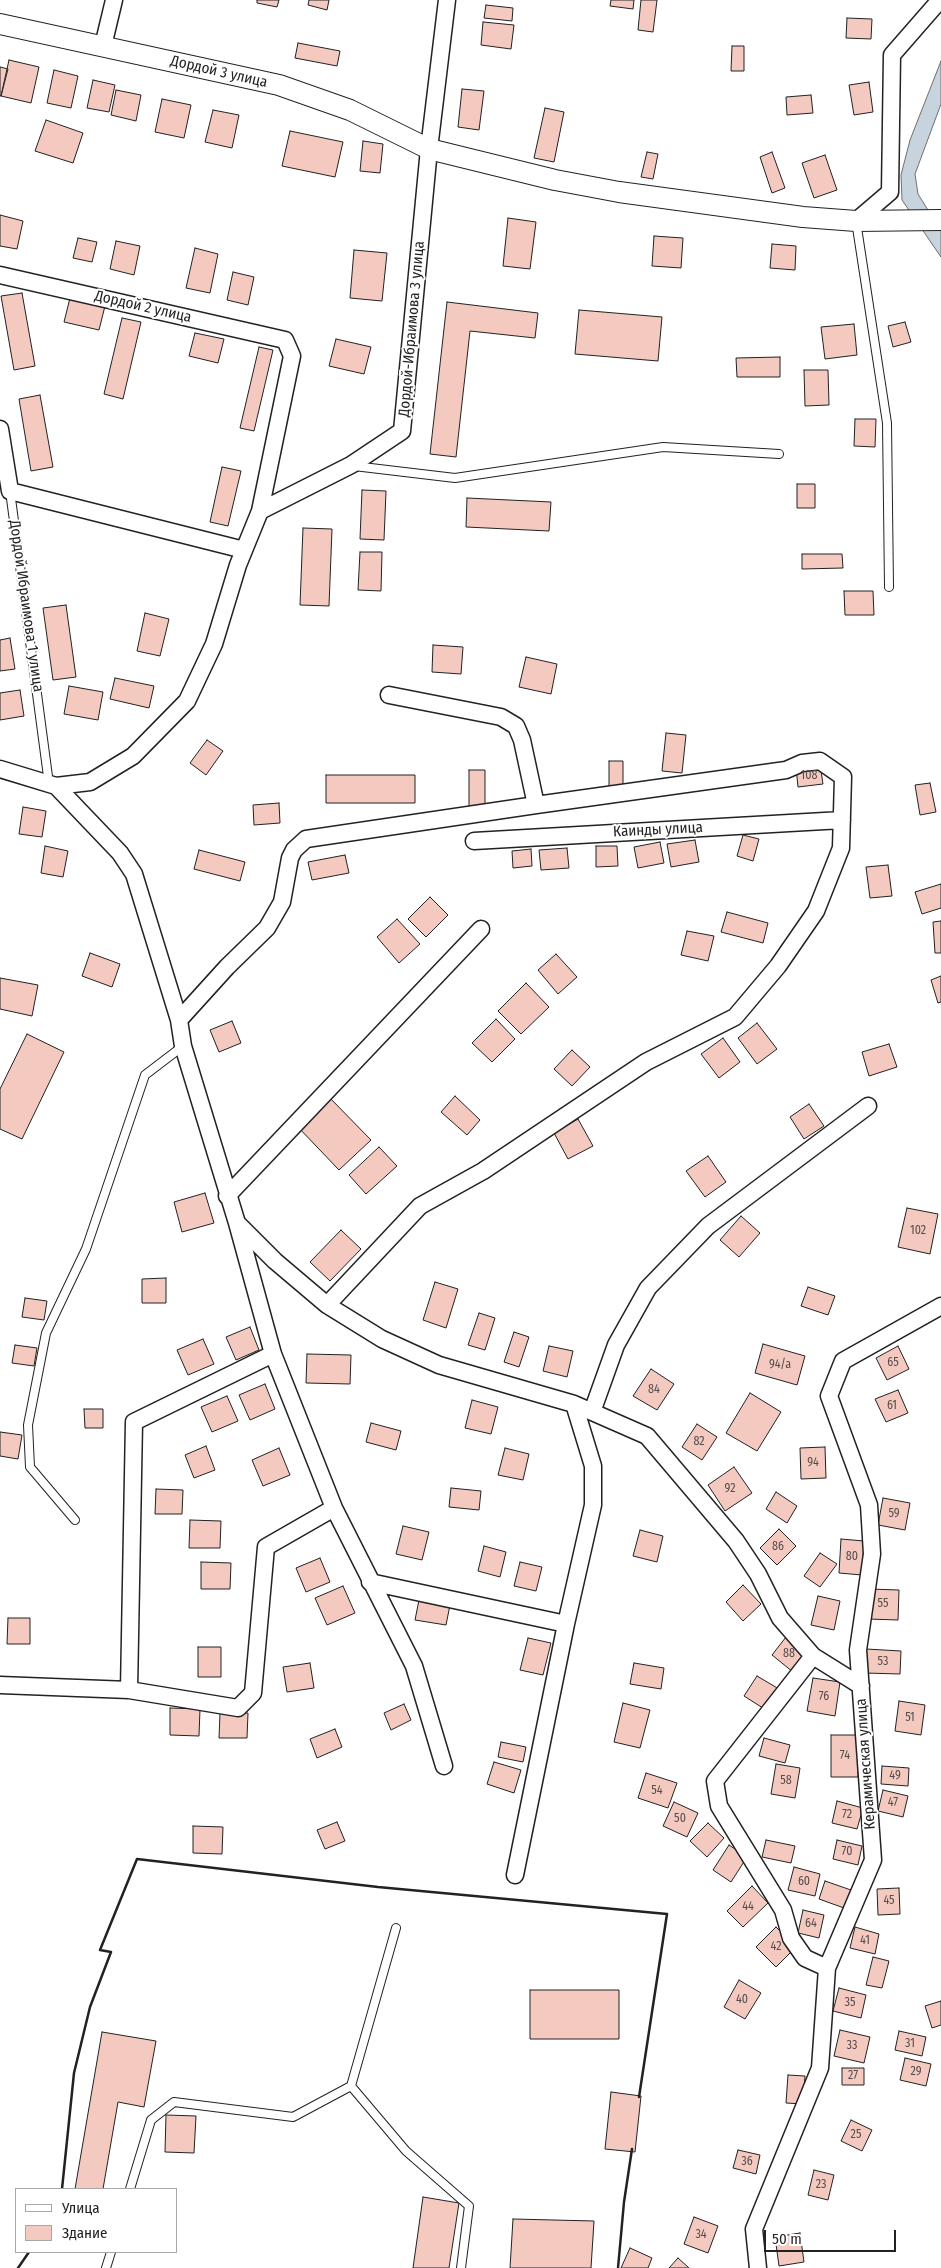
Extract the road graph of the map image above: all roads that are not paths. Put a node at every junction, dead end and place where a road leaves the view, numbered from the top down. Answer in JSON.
{"nodes":[{"id":1,"x":114,"y":0,"type":"edge"},
{"id":2,"x":447,"y":0,"type":"edge"},
{"id":3,"x":940,"y":0,"type":"edge"},
{"id":4,"x":0,"y":24,"type":"edge"},
{"id":5,"x":102,"y":46,"type":"junction"},
{"id":6,"x":429,"y":149,"type":"junction"},
{"id":7,"x":941,"y":220,"type":"edge"},
{"id":8,"x":862,"y":221,"type":"junction"},
{"id":9,"x":0,"y":275,"type":"edge"},
{"id":10,"x":0,"y":429,"type":"edge"},
{"id":11,"x":779,"y":454,"type":"dead end"},
{"id":12,"x":351,"y":465,"type":"junction"},
{"id":13,"x":10,"y":491,"type":"junction"},
{"id":14,"x":260,"y":510,"type":"junction"},
{"id":15,"x":244,"y":550,"type":"junction"},
{"id":16,"x":889,"y":587,"type":"dead end"},
{"id":17,"x":389,"y":695,"type":"dead end"},
{"id":18,"x":0,"y":769,"type":"edge"},
{"id":19,"x":53,"y":785,"type":"junction"},
{"id":20,"x":536,"y":805,"type":"junction"},
{"id":21,"x":842,"y":820,"type":"junction"},
{"id":22,"x":474,"y":841,"type":"dead end"},
{"id":23,"x":480,"y":929,"type":"dead end"},
{"id":24,"x":179,"y":1020,"type":"junction"},
{"id":25,"x":183,"y":1046,"type":"junction"},
{"id":26,"x":868,"y":1106,"type":"dead end"},
{"id":27,"x":227,"y":1196,"type":"junction"},
{"id":28,"x":237,"y":1223,"type":"junction"},
{"id":29,"x":327,"y":1305,"type":"junction"},
{"id":30,"x":941,"y":1306,"type":"edge"},
{"id":31,"x":273,"y":1354,"type":"junction"},
{"id":32,"x":574,"y":1404,"type":"junction"},
{"id":33,"x":592,"y":1412,"type":"junction"},
{"id":34,"x":334,"y":1508,"type":"junction"},
{"id":35,"x":75,"y":1520,"type":"dead end"},
{"id":36,"x":370,"y":1582,"type":"junction"},
{"id":37,"x":566,"y":1624,"type":"junction"},
{"id":38,"x":813,"y":1656,"type":"junction"},
{"id":39,"x":0,"y":1685,"type":"edge"},
{"id":40,"x":861,"y":1686,"type":"junction"},
{"id":41,"x":129,"y":1690,"type":"junction"},
{"id":42,"x":444,"y":1766,"type":"dead end"},
{"id":43,"x":515,"y":1875,"type":"dead end"},
{"id":44,"x":396,"y":1928,"type":"dead end"},
{"id":45,"x":827,"y":1968,"type":"junction"},
{"id":46,"x":351,"y":2086,"type":"junction"},
{"id":47,"x":130,"y":2188,"type":"edge"},
{"id":48,"x":111,"y":2253,"type":"edge"},
{"id":49,"x":106,"y":2268,"type":"edge"},
{"id":50,"x":461,"y":2268,"type":"edge"},
{"id":51,"x":758,"y":2268,"type":"edge"}],
"edges":[{"from":1,"to":5,"type":"street"},
{"from":2,"to":6,"type":"street","name":"Дордой-Ибраимова 3 улица"},
{"from":3,"to":8,"type":"street"},
{"from":4,"to":5,"type":"street","name":"Дордой 3 улица"},
{"from":5,"to":6,"type":"street","name":"Дордой 3 улица"},
{"from":6,"to":8,"type":"street","name":"Дордой 3 улица"},
{"from":6,"to":12,"type":"street","name":"Дордой-Ибраимова 3 улица"},
{"from":7,"to":8,"type":"street","name":"Дордой 3 улица"},
{"from":8,"to":16,"type":"lane"},
{"from":9,"to":14,"type":"street","name":"Дордой 2 улица"},
{"from":10,"to":13,"type":"street","name":"Дордой Ибраимова 1 улица"},
{"from":11,"to":12,"type":"lane"},
{"from":12,"to":14,"type":"street","name":"Дордой-Ибраимова 3 улица"},
{"from":13,"to":15,"type":"street"},
{"from":13,"to":19,"type":"lane","name":"Дордой Ибраимова 1 улица"},
{"from":14,"to":15,"type":"street"},
{"from":15,"to":19,"type":"street"},
{"from":17,"to":20,"type":"street"},
{"from":18,"to":19,"type":"street"},
{"from":19,"to":24,"type":"street"},
{"from":20,"to":21,"type":"street"},
{"from":20,"to":24,"type":"street"},
{"from":21,"to":22,"type":"street","name":"Каинды улица"},
{"from":21,"to":29,"type":"street"},
{"from":23,"to":27,"type":"street"},
{"from":24,"to":25,"type":"street"},
{"from":25,"to":27,"type":"street"},
{"from":25,"to":35,"type":"lane"},
{"from":26,"to":33,"type":"street"},
{"from":27,"to":28,"type":"street"},
{"from":28,"to":29,"type":"street"},
{"from":28,"to":31,"type":"street"},
{"from":29,"to":32,"type":"street"},
{"from":30,"to":40,"type":"street","name":"Керамическая улица"},
{"from":31,"to":34,"type":"street"},
{"from":31,"to":41,"type":"street"},
{"from":32,"to":33,"type":"street"},
{"from":32,"to":37,"type":"street"},
{"from":33,"to":38,"type":"street"},
{"from":34,"to":36,"type":"street"},
{"from":34,"to":41,"type":"street"},
{"from":36,"to":37,"type":"street"},
{"from":36,"to":42,"type":"street"},
{"from":37,"to":43,"type":"street"},
{"from":38,"to":40,"type":"street"},
{"from":38,"to":45,"type":"street"},
{"from":39,"to":41,"type":"street"},
{"from":40,"to":45,"type":"street","name":"Керамическая улица"},
{"from":44,"to":46,"type":"lane"},
{"from":45,"to":51,"type":"street","name":"Керамическая улица"},
{"from":46,"to":47,"type":"lane"},
{"from":46,"to":50,"type":"lane"},
{"from":48,"to":49,"type":"lane"}]}
